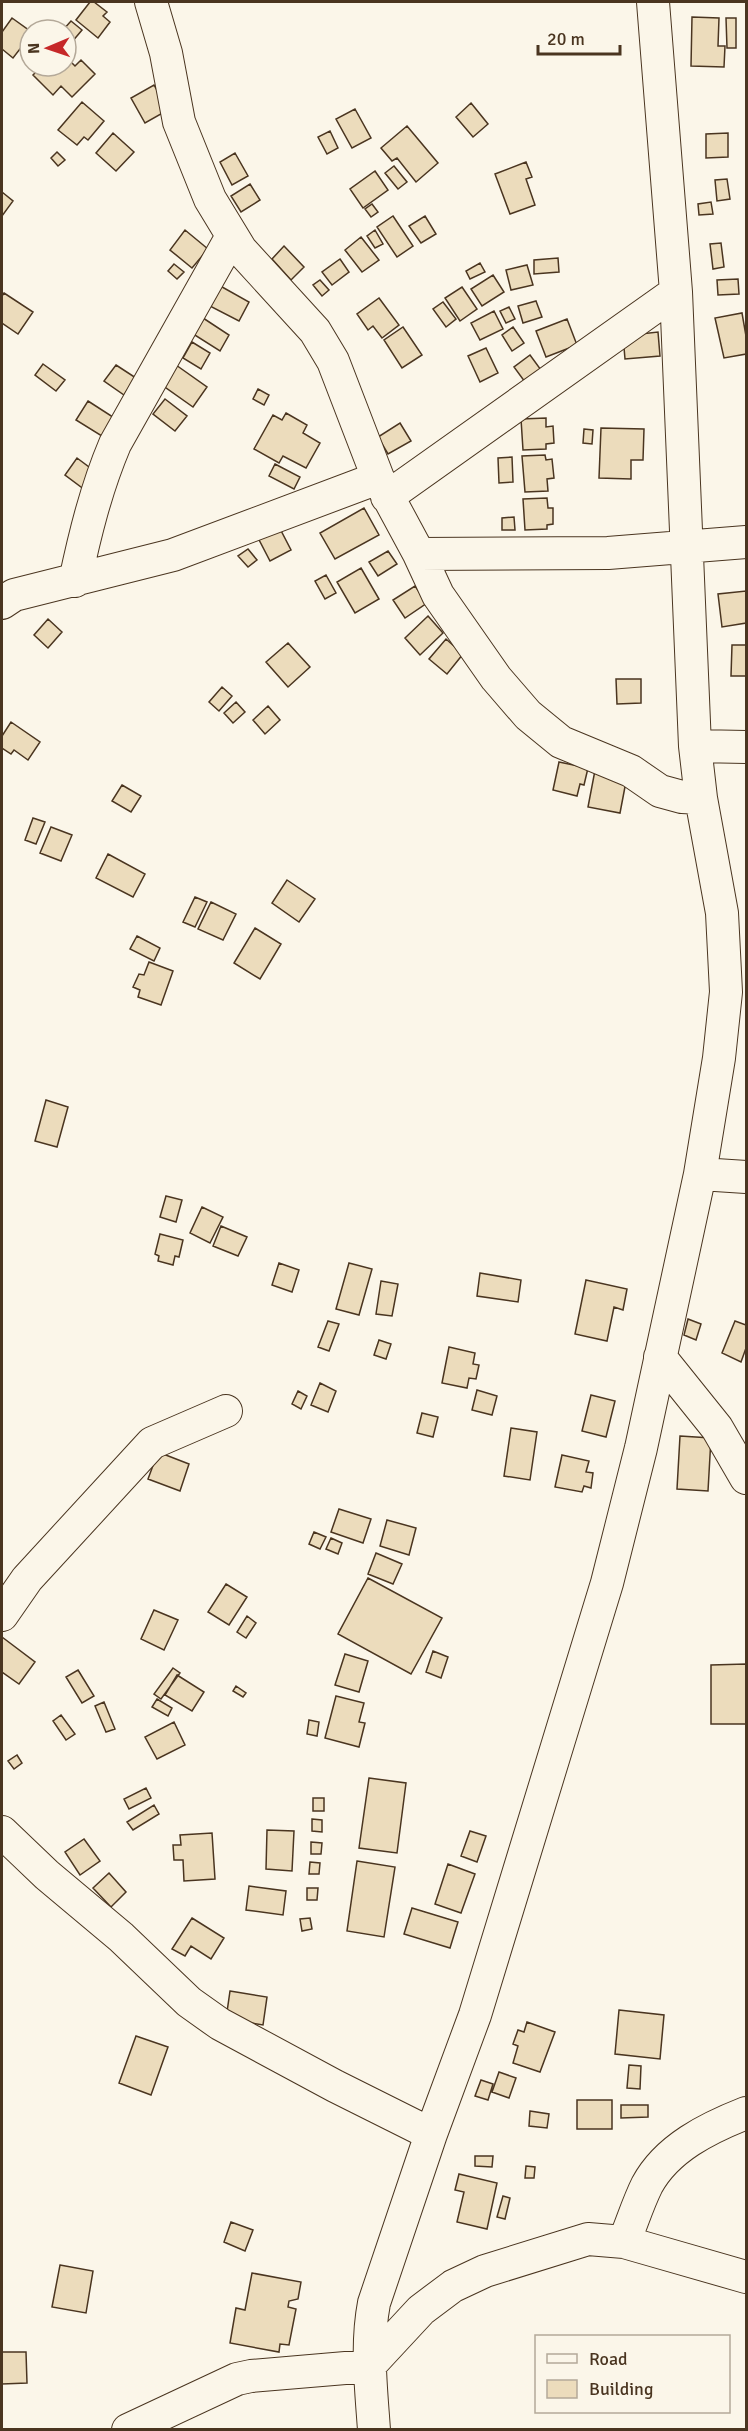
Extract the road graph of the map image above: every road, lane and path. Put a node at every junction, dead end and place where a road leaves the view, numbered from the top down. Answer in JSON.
{"nodes":[{"id":1,"x":152,"y":2,"type":"edge"},
{"id":2,"x":653,"y":2,"type":"edge"},
{"id":3,"x":232,"y":236,"type":"junction"},
{"id":4,"x":676,"y":292,"type":"junction"},
{"id":5,"x":383,"y":487,"type":"junction"},
{"id":6,"x":747,"y":542,"type":"edge"},
{"id":7,"x":687,"y":547,"type":"junction"},
{"id":8,"x":419,"y":554,"type":"junction"},
{"id":9,"x":75,"y":581,"type":"junction"},
{"id":10,"x":6,"y":591,"type":"edge"},
{"id":11,"x":695,"y":746,"type":"junction"},
{"id":12,"x":747,"y":747,"type":"edge"},
{"id":13,"x":701,"y":798,"type":"junction"},
{"id":14,"x":700,"y":1174,"type":"junction"},
{"id":15,"x":747,"y":1177,"type":"edge"},
{"id":16,"x":660,"y":1357,"type":"junction"},
{"id":17,"x":226,"y":1411,"type":"dead end"},
{"id":18,"x":747,"y":1478,"type":"edge"},
{"id":19,"x":2,"y":1615,"type":"edge"},
{"id":20,"x":2,"y":1832,"type":"edge"},
{"id":21,"x":747,"y":2113,"type":"edge"},
{"id":22,"x":431,"y":2134,"type":"junction"},
{"id":23,"x":624,"y":2242,"type":"junction"},
{"id":24,"x":747,"y":2277,"type":"edge"},
{"id":25,"x":369,"y":2366,"type":"junction"},
{"id":26,"x":128,"y":2430,"type":"edge"},
{"id":27,"x":374,"y":2430,"type":"edge"}],
"edges":[{"from":1,"to":3,"type":"street"},
{"from":2,"to":4,"type":"street"},
{"from":3,"to":5,"type":"street"},
{"from":3,"to":9,"type":"street"},
{"from":4,"to":5,"type":"street"},
{"from":4,"to":7,"type":"street"},
{"from":5,"to":8,"type":"street"},
{"from":5,"to":9,"type":"street"},
{"from":6,"to":7,"type":"street"},
{"from":7,"to":8,"type":"street"},
{"from":7,"to":11,"type":"street"},
{"from":8,"to":13,"type":"street"},
{"from":9,"to":10,"type":"street"},
{"from":11,"to":12,"type":"street"},
{"from":11,"to":13,"type":"street"},
{"from":13,"to":14,"type":"street"},
{"from":14,"to":15,"type":"street"},
{"from":14,"to":16,"type":"street"},
{"from":16,"to":18,"type":"street"},
{"from":16,"to":22,"type":"street"},
{"from":17,"to":19,"type":"street"},
{"from":20,"to":22,"type":"street"},
{"from":21,"to":23,"type":"street"},
{"from":22,"to":25,"type":"street"},
{"from":23,"to":24,"type":"street"},
{"from":23,"to":25,"type":"street"},
{"from":25,"to":26,"type":"street"},
{"from":25,"to":27,"type":"street"}]}
